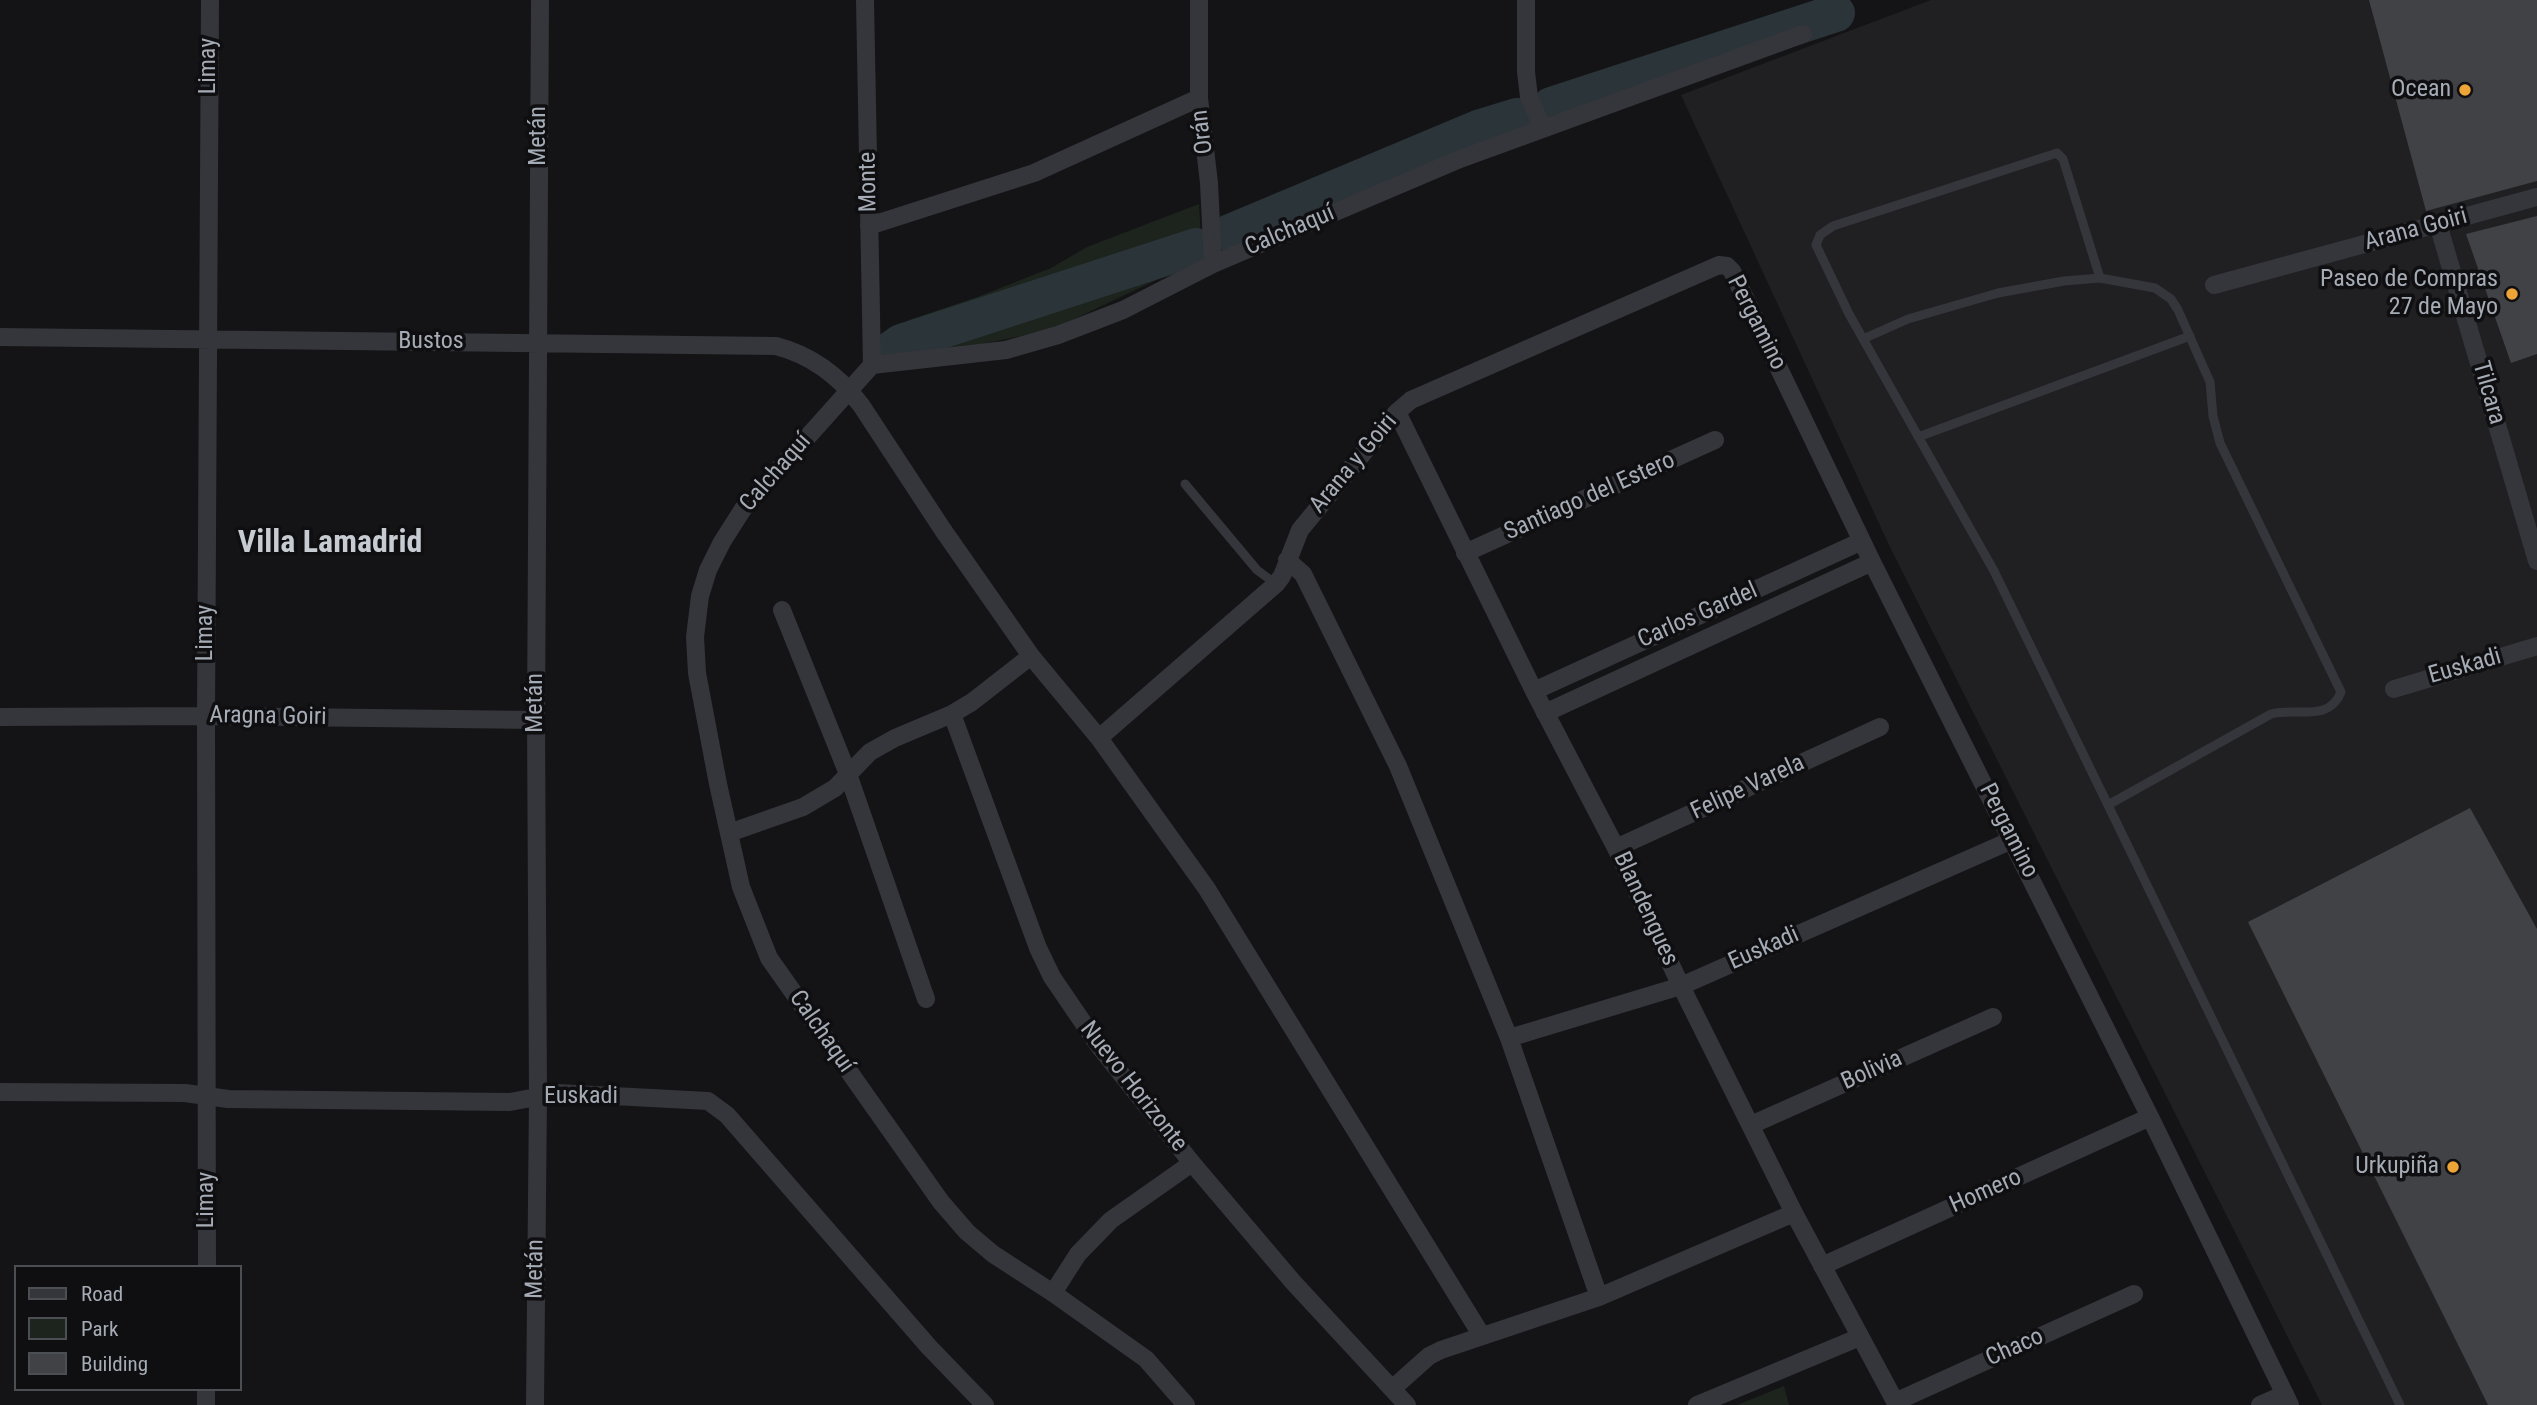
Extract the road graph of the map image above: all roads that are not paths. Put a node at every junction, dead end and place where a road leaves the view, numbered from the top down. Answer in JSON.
{"nodes":[{"id":1,"x":209,"y":0,"type":"edge"},
{"id":2,"x":540,"y":0,"type":"edge"},
{"id":3,"x":865,"y":0,"type":"edge"},
{"id":4,"x":1199,"y":0,"type":"edge"},
{"id":5,"x":1526,"y":0,"type":"edge"},
{"id":6,"x":1803,"y":34,"type":"dead end"},
{"id":7,"x":1199,"y":97,"type":"junction"},
{"id":8,"x":1543,"y":129,"type":"junction"},
{"id":9,"x":2537,"y":197,"type":"edge"},
{"id":10,"x":2438,"y":224,"type":"junction"},
{"id":11,"x":869,"y":226,"type":"junction"},
{"id":12,"x":1213,"y":264,"type":"junction"},
{"id":13,"x":1719,"y":265,"type":"joint"},
{"id":14,"x":2100,"y":278,"type":"junction"},
{"id":15,"x":2214,"y":285,"type":"dead end"},
{"id":16,"x":2190,"y":336,"type":"junction"},
{"id":17,"x":0,"y":337,"type":"edge"},
{"id":18,"x":1863,"y":339,"type":"junction"},
{"id":19,"x":208,"y":341,"type":"junction"},
{"id":20,"x":538,"y":343,"type":"junction"},
{"id":21,"x":872,"y":365,"type":"junction"},
{"id":22,"x":849,"y":389,"type":"junction"},
{"id":23,"x":1397,"y":412,"type":"junction"},
{"id":24,"x":1918,"y":437,"type":"junction"},
{"id":25,"x":1715,"y":440,"type":"dead end"},
{"id":26,"x":1185,"y":484,"type":"dead end"},
{"id":27,"x":1863,"y":541,"type":"junction"},
{"id":28,"x":1465,"y":553,"type":"junction"},
{"id":29,"x":1287,"y":561,"type":"junction"},
{"id":30,"x":2537,"y":561,"type":"edge"},
{"id":31,"x":1872,"y":562,"type":"junction"},
{"id":32,"x":1276,"y":584,"type":"junction"},
{"id":33,"x":782,"y":610,"type":"dead end"},
{"id":34,"x":2537,"y":646,"type":"edge"},
{"id":35,"x":1031,"y":656,"type":"junction"},
{"id":36,"x":2394,"y":688,"type":"dead end"},
{"id":37,"x":1534,"y":691,"type":"junction"},
{"id":38,"x":1545,"y":713,"type":"junction"},
{"id":39,"x":952,"y":714,"type":"junction"},
{"id":40,"x":206,"y":716,"type":"junction"},
{"id":41,"x":0,"y":717,"type":"edge"},
{"id":42,"x":536,"y":720,"type":"junction"},
{"id":43,"x":1880,"y":727,"type":"dead end"},
{"id":44,"x":1099,"y":738,"type":"junction"},
{"id":45,"x":848,"y":774,"type":"junction"},
{"id":46,"x":2108,"y":805,"type":"junction"},
{"id":47,"x":729,"y":833,"type":"junction"},
{"id":48,"x":2012,"y":840,"type":"junction"},
{"id":49,"x":1616,"y":848,"type":"junction"},
{"id":50,"x":1681,"y":986,"type":"junction"},
{"id":51,"x":926,"y":999,"type":"dead end"},
{"id":52,"x":1993,"y":1017,"type":"dead end"},
{"id":53,"x":1509,"y":1038,"type":"junction"},
{"id":54,"x":0,"y":1092,"type":"edge"},
{"id":55,"x":208,"y":1096,"type":"junction"},
{"id":56,"x":538,"y":1096,"type":"junction"},
{"id":57,"x":2150,"y":1117,"type":"junction"},
{"id":58,"x":1751,"y":1125,"type":"junction"},
{"id":59,"x":1192,"y":1163,"type":"junction"},
{"id":60,"x":1794,"y":1213,"type":"junction"},
{"id":61,"x":207,"y":1265,"type":"edge"},
{"id":62,"x":1822,"y":1266,"type":"junction"},
{"id":63,"x":1053,"y":1293,"type":"junction"},
{"id":64,"x":2134,"y":1294,"type":"dead end"},
{"id":65,"x":1599,"y":1297,"type":"junction"},
{"id":66,"x":1482,"y":1336,"type":"junction"},
{"id":67,"x":1860,"y":1337,"type":"junction"},
{"id":68,"x":1392,"y":1389,"type":"junction"},
{"id":69,"x":2287,"y":1400,"type":"edge"},
{"id":70,"x":1896,"y":1404,"type":"edge"},
{"id":71,"x":535,"y":1405,"type":"edge"},
{"id":72,"x":985,"y":1405,"type":"edge"},
{"id":73,"x":1186,"y":1405,"type":"edge"},
{"id":74,"x":1407,"y":1405,"type":"edge"},
{"id":75,"x":1697,"y":1405,"type":"edge"},
{"id":76,"x":2260,"y":1405,"type":"edge"},
{"id":77,"x":2400,"y":1405,"type":"edge"}],
"edges":[{"from":1,"to":19,"type":"street","name":"Limay"},
{"from":2,"to":20,"type":"street","name":"Metán"},
{"from":3,"to":11,"type":"street","name":"Monte"},
{"from":4,"to":7,"type":"street","name":"Orán"},
{"from":5,"to":8,"type":"street"},
{"from":6,"to":8,"type":"street","name":"Calchaquí"},
{"from":7,"to":11,"type":"street"},
{"from":7,"to":12,"type":"street","name":"Orán"},
{"from":8,"to":12,"type":"street","name":"Calchaquí"},
{"from":9,"to":10,"type":"street","name":"Arana Goiri"},
{"from":10,"to":15,"type":"street","name":"Arana Goiri"},
{"from":10,"to":30,"type":"street","name":"Tilcara"},
{"from":11,"to":21,"type":"street","name":"Monte"},
{"from":12,"to":21,"type":"street","name":"Calchaquí"},
{"from":13,"to":23,"type":"street","name":"Arana y Goiri"},
{"from":13,"to":27,"type":"street","name":"Pergamino"},
{"from":14,"to":16,"type":"lane"},
{"from":14,"to":18,"type":"lane"},
{"from":14,"to":18,"type":"lane"},
{"from":16,"to":24,"type":"lane"},
{"from":16,"to":46,"type":"lane"},
{"from":17,"to":19,"type":"street","name":"Bustos"},
{"from":18,"to":24,"type":"lane"},
{"from":19,"to":20,"type":"street","name":"Bustos"},
{"from":19,"to":40,"type":"street","name":"Limay"},
{"from":20,"to":22,"type":"street","name":"Bustos"},
{"from":20,"to":42,"type":"street","name":"Metán"},
{"from":21,"to":22,"type":"street","name":"Calchaquí"},
{"from":22,"to":35,"type":"street","name":"Bustos"},
{"from":22,"to":47,"type":"street","name":"Calchaquí"},
{"from":23,"to":28,"type":"street","name":"Blandengues"},
{"from":23,"to":29,"type":"street","name":"Arana y Goiri"},
{"from":24,"to":46,"type":"lane"},
{"from":25,"to":28,"type":"street","name":"Santiago del Estero"},
{"from":26,"to":32,"type":"lane"},
{"from":27,"to":31,"type":"street","name":"Pergamino"},
{"from":27,"to":37,"type":"street","name":"Carlos Gardel"},
{"from":28,"to":37,"type":"street","name":"Blandengues"},
{"from":29,"to":32,"type":"street","name":"Arana y Goiri"},
{"from":29,"to":53,"type":"street"},
{"from":31,"to":38,"type":"street","name":"Carlos Gardel"},
{"from":31,"to":48,"type":"street","name":"Pergamino"},
{"from":32,"to":44,"type":"street","name":"Arana y Goiri"},
{"from":33,"to":45,"type":"street"},
{"from":34,"to":36,"type":"street","name":"Euskadi"},
{"from":35,"to":39,"type":"street"},
{"from":35,"to":44,"type":"street","name":"Bustos"},
{"from":37,"to":38,"type":"street","name":"Blandengues"},
{"from":38,"to":49,"type":"street","name":"Blandengues"},
{"from":39,"to":45,"type":"street"},
{"from":39,"to":59,"type":"street","name":"Nuevo Horizonte"},
{"from":40,"to":41,"type":"street","name":"Aragna Goiri"},
{"from":40,"to":42,"type":"street","name":"Aragna Goiri"},
{"from":40,"to":55,"type":"street","name":"Limay"},
{"from":42,"to":56,"type":"street","name":"Metán"},
{"from":43,"to":49,"type":"street","name":"Felipe Varela"},
{"from":44,"to":66,"type":"street","name":"Bustos"},
{"from":45,"to":47,"type":"street"},
{"from":45,"to":51,"type":"street"},
{"from":46,"to":77,"type":"lane"},
{"from":47,"to":63,"type":"street","name":"Calchaquí"},
{"from":48,"to":50,"type":"street","name":"Euskadi"},
{"from":48,"to":57,"type":"street","name":"Pergamino"},
{"from":49,"to":50,"type":"street","name":"Blandengues"},
{"from":50,"to":53,"type":"street","name":"Euskadi"},
{"from":50,"to":58,"type":"street","name":"Blandengues"},
{"from":52,"to":58,"type":"street","name":"Bolivia"},
{"from":53,"to":65,"type":"street"},
{"from":54,"to":55,"type":"street","name":"Euskadi"},
{"from":55,"to":56,"type":"street","name":"Euskadi"},
{"from":55,"to":61,"type":"street","name":"Limay"},
{"from":56,"to":71,"type":"street","name":"Metán"},
{"from":56,"to":72,"type":"street","name":"Euskadi"},
{"from":57,"to":62,"type":"street","name":"Homero"},
{"from":57,"to":69,"type":"street","name":"Pergamino"},
{"from":58,"to":60,"type":"street","name":"Blandengues"},
{"from":59,"to":63,"type":"street"},
{"from":59,"to":68,"type":"street","name":"Nuevo Horizonte"},
{"from":60,"to":62,"type":"street","name":"Blandengues"},
{"from":60,"to":65,"type":"street"},
{"from":62,"to":67,"type":"street","name":"Blandengues"},
{"from":63,"to":73,"type":"street","name":"Calchaquí"},
{"from":64,"to":70,"type":"street","name":"Chaco"},
{"from":65,"to":66,"type":"street"},
{"from":66,"to":68,"type":"street"},
{"from":67,"to":70,"type":"street","name":"Blandengues"},
{"from":67,"to":75,"type":"street"},
{"from":68,"to":74,"type":"street","name":"Nuevo Horizonte"},
{"from":69,"to":76,"type":"street"}]}
